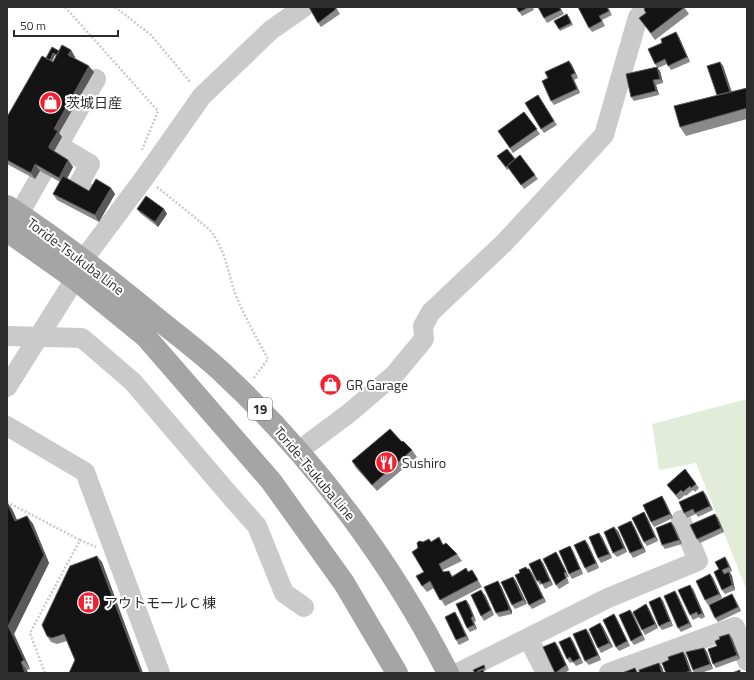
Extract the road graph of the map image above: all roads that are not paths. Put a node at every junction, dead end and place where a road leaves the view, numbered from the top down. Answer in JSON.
{"nodes":[{"id":1,"x":304,"y":7,"type":"edge"},
{"id":2,"x":648,"y":7,"type":"edge"},
{"id":3,"x":96,"y":79,"type":"dead end"},
{"id":4,"x":58,"y":146,"type":"junction"},
{"id":5,"x":94,"y":196,"type":"edge"},
{"id":6,"x":11,"y":217,"type":"edge"},
{"id":7,"x":83,"y":260,"type":"junction"},
{"id":8,"x":75,"y":279,"type":"junction"},
{"id":9,"x":7,"y":336,"type":"edge"},
{"id":10,"x":7,"y":387,"type":"edge"},
{"id":11,"x":7,"y":426,"type":"edge"},
{"id":12,"x":309,"y":443,"type":"dead end"},
{"id":13,"x":681,"y":520,"type":"dead end"},
{"id":14,"x":304,"y":607,"type":"dead end"},
{"id":15,"x":528,"y":638,"type":"junction"},
{"id":16,"x":747,"y":661,"type":"edge"},
{"id":17,"x":747,"y":668,"type":"edge"},
{"id":18,"x":160,"y":673,"type":"edge"},
{"id":19,"x":397,"y":673,"type":"edge"},
{"id":20,"x":448,"y":673,"type":"edge"},
{"id":21,"x":458,"y":673,"type":"edge"},
{"id":22,"x":546,"y":673,"type":"edge"},
{"id":23,"x":609,"y":673,"type":"edge"},
{"id":24,"x":734,"y":673,"type":"edge"}],
"edges":[{"from":1,"to":7,"type":"street"},
{"from":2,"to":12,"type":"street"},
{"from":3,"to":4,"type":"street"},
{"from":4,"to":5,"type":"street"},
{"from":4,"to":6,"type":"street"},
{"from":6,"to":7,"type":"main road","name":"Toride-Tsukuba Line","number":"19"},
{"from":6,"to":8,"type":"main road","name":"Toride-Tsukuba Line"},
{"from":7,"to":20,"type":"main road","name":"Toride-Tsukuba Line","number":"19"},
{"from":8,"to":10,"type":"street"},
{"from":8,"to":19,"type":"main road","name":"Toride-Tsukuba Line"},
{"from":9,"to":14,"type":"street","bridge":true},
{"from":11,"to":18,"type":"street"},
{"from":13,"to":15,"type":"street"},
{"from":15,"to":21,"type":"street"},
{"from":15,"to":22,"type":"street"},
{"from":16,"to":23,"type":"street"},
{"from":17,"to":24,"type":"street"}]}
